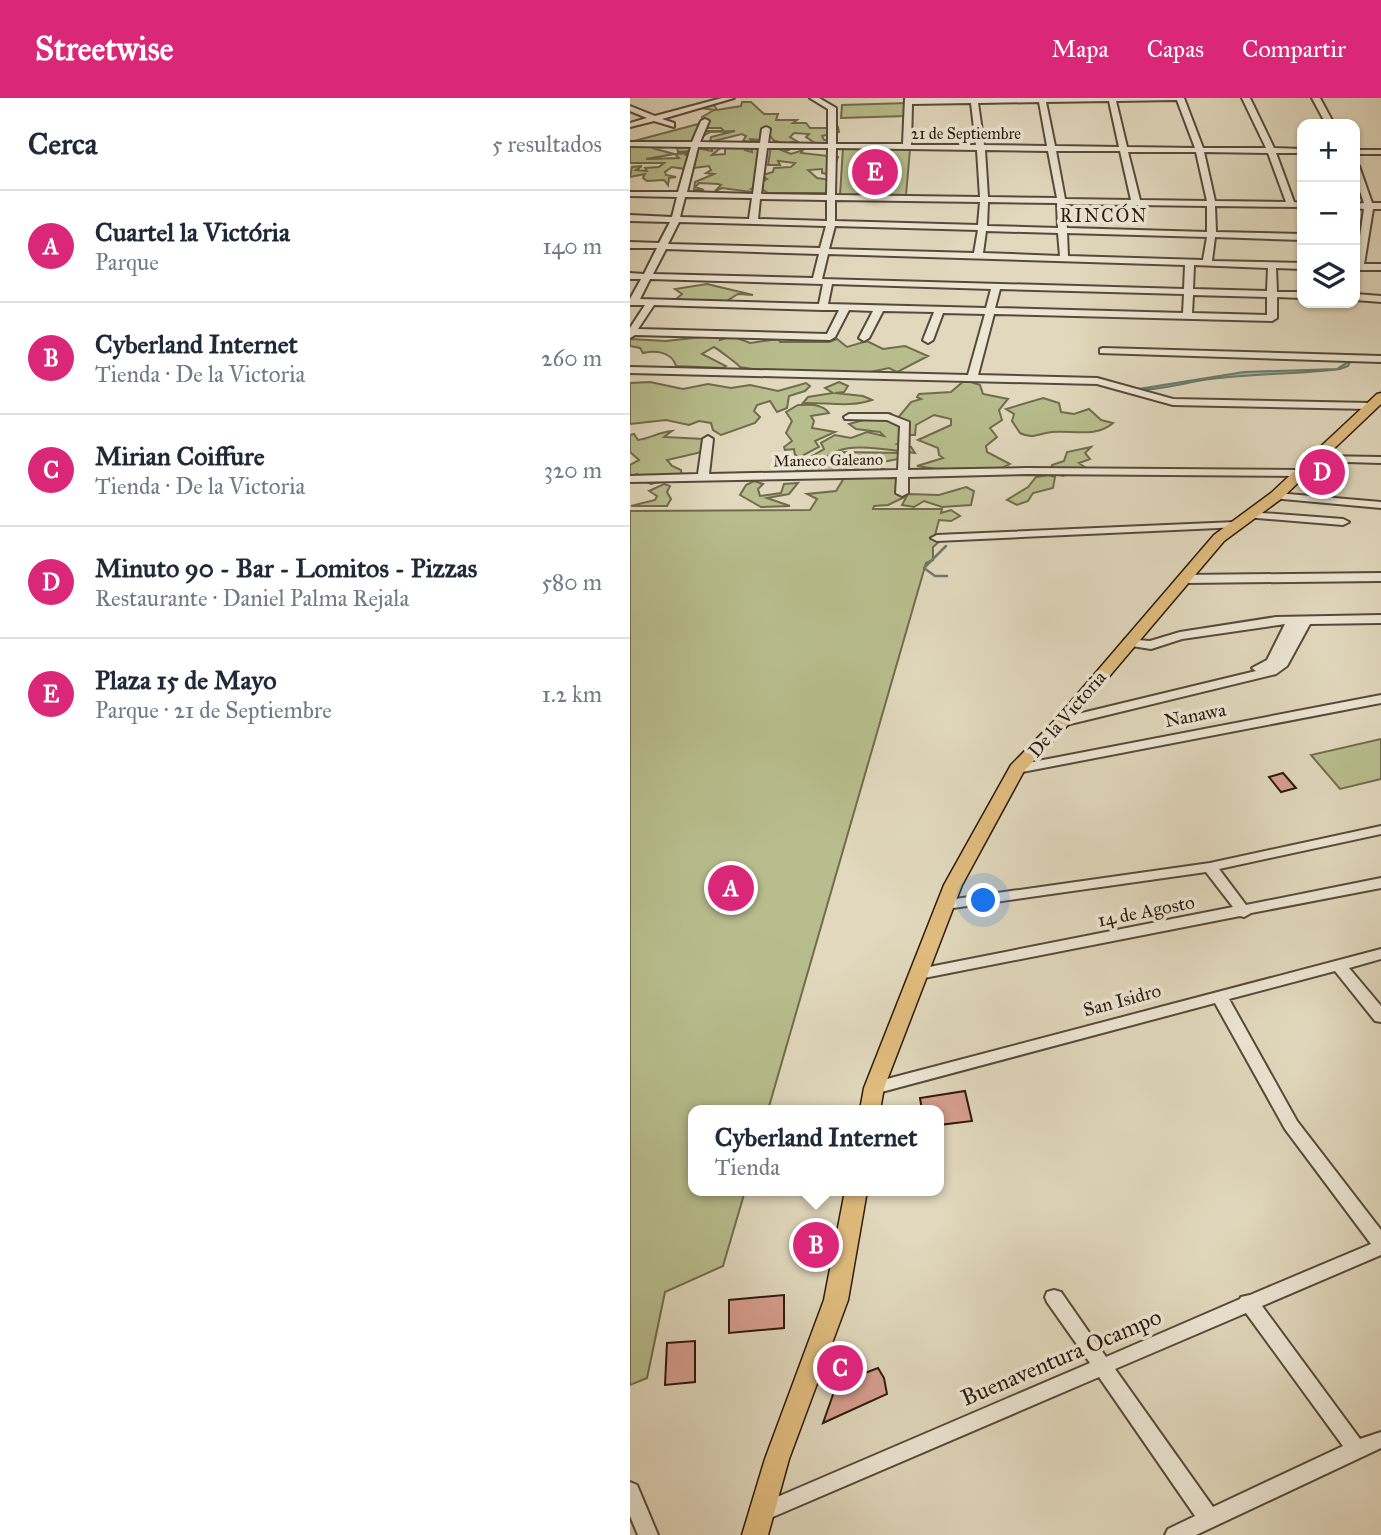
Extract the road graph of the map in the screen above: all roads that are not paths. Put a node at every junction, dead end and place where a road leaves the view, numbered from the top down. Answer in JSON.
{"nodes":[{"id":1,"x":730,"y":98,"type":"edge"},
{"id":2,"x":814,"y":98,"type":"edge"},
{"id":3,"x":1178,"y":98,"type":"edge"},
{"id":4,"x":1246,"y":98,"type":"edge"},
{"id":5,"x":1316,"y":98,"type":"edge"},
{"id":6,"x":1042,"y":99,"type":"edge"},
{"id":7,"x":1112,"y":99,"type":"edge"},
{"id":8,"x":909,"y":100,"type":"edge"},
{"id":9,"x":974,"y":101,"type":"junction"},
{"id":10,"x":630,"y":108,"type":"edge"},
{"id":11,"x":655,"y":118,"type":"junction"},
{"id":12,"x":1327,"y":119,"type":"edge"},
{"id":13,"x":705,"y":121,"type":"dead end"},
{"id":14,"x":630,"y":125,"type":"edge"},
{"id":15,"x":671,"y":125,"type":"dead end"},
{"id":16,"x":766,"y":129,"type":"dead end"},
{"id":17,"x":630,"y":144,"type":"edge"},
{"id":18,"x":695,"y":145,"type":"junction"},
{"id":19,"x":762,"y":146,"type":"junction"},
{"id":20,"x":831,"y":146,"type":"junction"},
{"id":21,"x":907,"y":146,"type":"junction"},
{"id":22,"x":982,"y":147,"type":"junction"},
{"id":23,"x":1051,"y":147,"type":"junction"},
{"id":24,"x":1124,"y":149,"type":"junction"},
{"id":25,"x":1201,"y":150,"type":"junction"},
{"id":26,"x":1272,"y":151,"type":"junction"},
{"id":27,"x":1297,"y":151,"type":"edge"},
{"id":28,"x":1360,"y":152,"type":"edge"},
{"id":29,"x":1381,"y":152,"type":"edge"},
{"id":30,"x":1360,"y":180,"type":"edge"},
{"id":31,"x":630,"y":194,"type":"edge"},
{"id":32,"x":683,"y":194,"type":"junction"},
{"id":33,"x":757,"y":195,"type":"junction"},
{"id":34,"x":830,"y":197,"type":"junction"},
{"id":35,"x":1061,"y":199,"type":"junction"},
{"id":36,"x":983,"y":200,"type":"junction"},
{"id":37,"x":1136,"y":202,"type":"junction"},
{"id":38,"x":1213,"y":204,"type":"junction"},
{"id":39,"x":1291,"y":205,"type":"junction"},
{"id":40,"x":1297,"y":205,"type":"edge"},
{"id":41,"x":1360,"y":206,"type":"edge"},
{"id":42,"x":1369,"y":206,"type":"junction"},
{"id":43,"x":1381,"y":206,"type":"edge"},
{"id":44,"x":630,"y":218,"type":"edge"},
{"id":45,"x":676,"y":219,"type":"junction"},
{"id":46,"x":753,"y":221,"type":"junction"},
{"id":47,"x":831,"y":225,"type":"junction"},
{"id":48,"x":985,"y":229,"type":"junction"},
{"id":49,"x":1063,"y":232,"type":"junction"},
{"id":50,"x":1213,"y":235,"type":"junction"},
{"id":51,"x":1297,"y":237,"type":"edge"},
{"id":52,"x":1361,"y":240,"type":"edge"},
{"id":53,"x":1378,"y":243,"type":"dead end"},
{"id":54,"x":630,"y":245,"type":"edge"},
{"id":55,"x":665,"y":246,"type":"junction"},
{"id":56,"x":825,"y":251,"type":"junction"},
{"id":57,"x":978,"y":255,"type":"junction"},
{"id":58,"x":1064,"y":257,"type":"junction"},
{"id":59,"x":1190,"y":263,"type":"junction"},
{"id":60,"x":1207,"y":264,"type":"junction"},
{"id":61,"x":1272,"y":266,"type":"junction"},
{"id":62,"x":1297,"y":266,"type":"edge"},
{"id":63,"x":1360,"y":267,"type":"edge"},
{"id":64,"x":1381,"y":267,"type":"edge"},
{"id":65,"x":630,"y":276,"type":"edge"},
{"id":66,"x":648,"y":276,"type":"junction"},
{"id":67,"x":822,"y":280,"type":"junction"},
{"id":68,"x":997,"y":285,"type":"junction"},
{"id":69,"x":1190,"y":290,"type":"junction"},
{"id":70,"x":1273,"y":294,"type":"junction"},
{"id":71,"x":1297,"y":295,"type":"edge"},
{"id":72,"x":1360,"y":297,"type":"edge"},
{"id":73,"x":1381,"y":299,"type":"edge"},
{"id":74,"x":632,"y":302,"type":"edge"},
{"id":75,"x":650,"y":304,"type":"junction"},
{"id":76,"x":824,"y":307,"type":"junction"},
{"id":77,"x":845,"y":308,"type":"junction"},
{"id":78,"x":879,"y":309,"type":"junction"},
{"id":79,"x":939,"y":311,"type":"junction"},
{"id":80,"x":991,"y":311,"type":"junction"},
{"id":81,"x":1187,"y":317,"type":"junction"},
{"id":82,"x":743,"y":320,"type":"junction"},
{"id":83,"x":631,"y":333,"type":"edge"},
{"id":84,"x":864,"y":338,"type":"dead end"},
{"id":85,"x":928,"y":340,"type":"dead end"},
{"id":86,"x":1103,"y":351,"type":"dead end"},
{"id":87,"x":1381,"y":359,"type":"edge"},
{"id":88,"x":630,"y":370,"type":"edge"},
{"id":89,"x":972,"y":379,"type":"junction"},
{"id":90,"x":1375,"y":402,"type":"edge"},
{"id":91,"x":849,"y":417,"type":"dead end"},
{"id":92,"x":708,"y":439,"type":"dead end"},
{"id":93,"x":1316,"y":459,"type":"junction"},
{"id":94,"x":1381,"y":460,"type":"edge"},
{"id":95,"x":1300,"y":473,"type":"junction"},
{"id":96,"x":903,"y":474,"type":"junction"},
{"id":97,"x":703,"y":479,"type":"junction"},
{"id":98,"x":630,"y":480,"type":"edge"},
{"id":99,"x":902,"y":493,"type":"dead end"},
{"id":100,"x":1276,"y":496,"type":"junction"},
{"id":101,"x":1381,"y":505,"type":"edge"},
{"id":102,"x":1242,"y":520,"type":"junction"},
{"id":103,"x":1343,"y":522,"type":"dead end"},
{"id":104,"x":936,"y":538,"type":"dead end"},
{"id":105,"x":1381,"y":578,"type":"edge"},
{"id":106,"x":1184,"y":579,"type":"junction"},
{"id":107,"x":1381,"y":619,"type":"edge"},
{"id":108,"x":1299,"y":621,"type":"junction"},
{"id":109,"x":1129,"y":642,"type":"junction"},
{"id":110,"x":1381,"y":699,"type":"edge"},
{"id":111,"x":1067,"y":717,"type":"junction"},
{"id":112,"x":1017,"y":769,"type":"junction"},
{"id":113,"x":1381,"y":830,"type":"edge"},
{"id":114,"x":1210,"y":867,"type":"junction"},
{"id":115,"x":1381,"y":883,"type":"edge"},
{"id":116,"x":946,"y":904,"type":"junction"},
{"id":117,"x":1244,"y":912,"type":"junction"},
{"id":118,"x":1381,"y":954,"type":"edge"},
{"id":119,"x":1339,"y":966,"type":"junction"},
{"id":120,"x":919,"y":974,"type":"junction"},
{"id":121,"x":1219,"y":996,"type":"junction"},
{"id":122,"x":1381,"y":1017,"type":"edge"},
{"id":123,"x":874,"y":1088,"type":"junction"},
{"id":124,"x":871,"y":1105,"type":"edge"},
{"id":125,"x":855,"y":1196,"type":"edge"},
{"id":126,"x":1381,"y":1245,"type":"edge"},
{"id":127,"x":1054,"y":1297,"type":"dead end"},
{"id":128,"x":1248,"y":1302,"type":"junction"},
{"id":129,"x":1103,"y":1366,"type":"junction"},
{"id":130,"x":1381,"y":1440,"type":"edge"},
{"id":131,"x":1356,"y":1449,"type":"junction"},
{"id":132,"x":630,"y":1491,"type":"edge"},
{"id":133,"x":1209,"y":1519,"type":"junction"},
{"id":134,"x":758,"y":1524,"type":"edge"},
{"id":135,"x":648,"y":1535,"type":"edge"},
{"id":136,"x":1175,"y":1535,"type":"edge"}],
"edges":[{"from":1,"to":11,"type":"street"},
{"from":2,"to":20,"type":"street"},
{"from":3,"to":7,"type":"street"},
{"from":3,"to":25,"type":"street"},
{"from":4,"to":26,"type":"street"},
{"from":5,"to":12,"type":"street"},
{"from":6,"to":7,"type":"street"},
{"from":6,"to":9,"type":"street"},
{"from":6,"to":23,"type":"street"},
{"from":7,"to":24,"type":"street"},
{"from":8,"to":9,"type":"street"},
{"from":8,"to":21,"type":"street"},
{"from":9,"to":22,"type":"street"},
{"from":10,"to":11,"type":"street"},
{"from":11,"to":14,"type":"street"},
{"from":11,"to":15,"type":"street"},
{"from":13,"to":18,"type":"street"},
{"from":16,"to":19,"type":"street"},
{"from":17,"to":18,"type":"street","name":"21 de Septiembre"},
{"from":18,"to":19,"type":"street","name":"21 de Septiembre"},
{"from":18,"to":32,"type":"street"},
{"from":19,"to":20,"type":"street","name":"21 de Septiembre"},
{"from":19,"to":33,"type":"street"},
{"from":20,"to":21,"type":"street","name":"21 de Septiembre"},
{"from":20,"to":34,"type":"street"},
{"from":21,"to":22,"type":"street","name":"21 de Septiembre"},
{"from":22,"to":23,"type":"street","name":"21 de Septiembre"},
{"from":22,"to":36,"type":"street"},
{"from":23,"to":24,"type":"street","name":"21 de Septiembre"},
{"from":23,"to":35,"type":"street"},
{"from":24,"to":25,"type":"street","name":"21 de Septiembre"},
{"from":24,"to":37,"type":"street"},
{"from":25,"to":26,"type":"street","name":"21 de Septiembre"},
{"from":25,"to":38,"type":"street"},
{"from":26,"to":27,"type":"street","name":"21 de Septiembre"},
{"from":26,"to":39,"type":"street"},
{"from":28,"to":29,"type":"street"},
{"from":30,"to":42,"type":"street"},
{"from":31,"to":32,"type":"street"},
{"from":32,"to":33,"type":"street"},
{"from":32,"to":45,"type":"street"},
{"from":33,"to":34,"type":"street"},
{"from":33,"to":46,"type":"street"},
{"from":34,"to":36,"type":"street"},
{"from":34,"to":47,"type":"street"},
{"from":35,"to":36,"type":"street"},
{"from":35,"to":37,"type":"street"},
{"from":35,"to":49,"type":"street"},
{"from":36,"to":48,"type":"street"},
{"from":37,"to":38,"type":"street"},
{"from":38,"to":39,"type":"street"},
{"from":38,"to":50,"type":"street"},
{"from":39,"to":40,"type":"street"},
{"from":41,"to":42,"type":"street"},
{"from":42,"to":43,"type":"street"},
{"from":42,"to":52,"type":"street"},
{"from":44,"to":45,"type":"street"},
{"from":45,"to":46,"type":"street"},
{"from":45,"to":55,"type":"street"},
{"from":46,"to":47,"type":"street"},
{"from":47,"to":48,"type":"street"},
{"from":47,"to":56,"type":"street"},
{"from":48,"to":49,"type":"street"},
{"from":48,"to":57,"type":"street"},
{"from":49,"to":50,"type":"street"},
{"from":49,"to":58,"type":"street"},
{"from":50,"to":51,"type":"street"},
{"from":50,"to":60,"type":"street"},
{"from":52,"to":53,"type":"street"},
{"from":54,"to":55,"type":"street"},
{"from":55,"to":56,"type":"street"},
{"from":55,"to":66,"type":"street"},
{"from":56,"to":57,"type":"street"},
{"from":56,"to":67,"type":"street"},
{"from":57,"to":58,"type":"street"},
{"from":58,"to":59,"type":"street"},
{"from":59,"to":60,"type":"street"},
{"from":59,"to":69,"type":"street"},
{"from":60,"to":61,"type":"street"},
{"from":61,"to":62,"type":"street"},
{"from":61,"to":70,"type":"street"},
{"from":63,"to":64,"type":"street"},
{"from":65,"to":66,"type":"street"},
{"from":66,"to":67,"type":"street"},
{"from":66,"to":74,"type":"street"},
{"from":67,"to":68,"type":"street"},
{"from":67,"to":76,"type":"street"},
{"from":68,"to":69,"type":"street"},
{"from":68,"to":80,"type":"street"},
{"from":69,"to":70,"type":"street"},
{"from":69,"to":81,"type":"street"},
{"from":70,"to":71,"type":"street"},
{"from":70,"to":81,"type":"street"},
{"from":72,"to":73,"type":"street"},
{"from":74,"to":75,"type":"street"},
{"from":75,"to":82,"type":"street"},
{"from":75,"to":83,"type":"street"},
{"from":76,"to":77,"type":"street"},
{"from":76,"to":82,"type":"street"},
{"from":77,"to":78,"type":"street"},
{"from":77,"to":82,"type":"street"},
{"from":78,"to":79,"type":"street"},
{"from":78,"to":84,"type":"street"},
{"from":79,"to":80,"type":"street"},
{"from":79,"to":85,"type":"street"},
{"from":80,"to":81,"type":"street"},
{"from":80,"to":89,"type":"street"},
{"from":82,"to":83,"type":"street"},
{"from":86,"to":87,"type":"street"},
{"from":88,"to":89,"type":"street"},
{"from":89,"to":90,"type":"street"},
{"from":90,"to":93,"type":"main road","name":"De la Victoria"},
{"from":91,"to":96,"type":"street"},
{"from":92,"to":97,"type":"street"},
{"from":93,"to":94,"type":"street"},
{"from":93,"to":95,"type":"main road","name":"De la Victoria"},
{"from":95,"to":96,"type":"street","name":"Maneco Galeano"},
{"from":95,"to":100,"type":"main road","name":"De la Victoria"},
{"from":96,"to":97,"type":"street","name":"Maneco Galeano"},
{"from":96,"to":99,"type":"street"},
{"from":97,"to":98,"type":"street","name":"Maneco Galeano"},
{"from":100,"to":101,"type":"street"},
{"from":100,"to":102,"type":"main road","name":"De la Victoria"},
{"from":102,"to":103,"type":"street"},
{"from":102,"to":104,"type":"street"},
{"from":102,"to":106,"type":"main road","name":"De la Victoria"},
{"from":105,"to":106,"type":"street"},
{"from":106,"to":109,"type":"main road","name":"De la Victoria"},
{"from":107,"to":108,"type":"street"},
{"from":108,"to":109,"type":"street"},
{"from":108,"to":111,"type":"street"},
{"from":109,"to":111,"type":"main road","name":"De la Victoria"},
{"from":110,"to":112,"type":"street","name":"Nanawa"},
{"from":111,"to":112,"type":"main road","name":"De la Victoria"},
{"from":112,"to":116,"type":"main road","name":"De la Victoria"},
{"from":113,"to":114,"type":"street"},
{"from":114,"to":116,"type":"street"},
{"from":114,"to":117,"type":"street"},
{"from":115,"to":117,"type":"street","name":"14 de Agosto"},
{"from":116,"to":120,"type":"main road","name":"De la Victoria"},
{"from":117,"to":120,"type":"street","name":"14 de Agosto"},
{"from":118,"to":119,"type":"street","name":"San Isidro"},
{"from":119,"to":121,"type":"street","name":"San Isidro"},
{"from":119,"to":122,"type":"street"},
{"from":120,"to":123,"type":"main road","name":"De la Victoria"},
{"from":121,"to":123,"type":"street","name":"San Isidro"},
{"from":121,"to":126,"type":"street"},
{"from":123,"to":124,"type":"main road","name":"De la Victoria"},
{"from":125,"to":134,"type":"main road"},
{"from":126,"to":128,"type":"street","name":"Buenaventura Ocampo"},
{"from":127,"to":129,"type":"street"},
{"from":128,"to":129,"type":"street","name":"Buenaventura Ocampo"},
{"from":128,"to":131,"type":"street"},
{"from":129,"to":133,"type":"street"},
{"from":129,"to":134,"type":"street","name":"Buenaventura Ocampo"},
{"from":130,"to":131,"type":"street"},
{"from":131,"to":133,"type":"street"},
{"from":132,"to":135,"type":"street"},
{"from":133,"to":136,"type":"street"}]}
